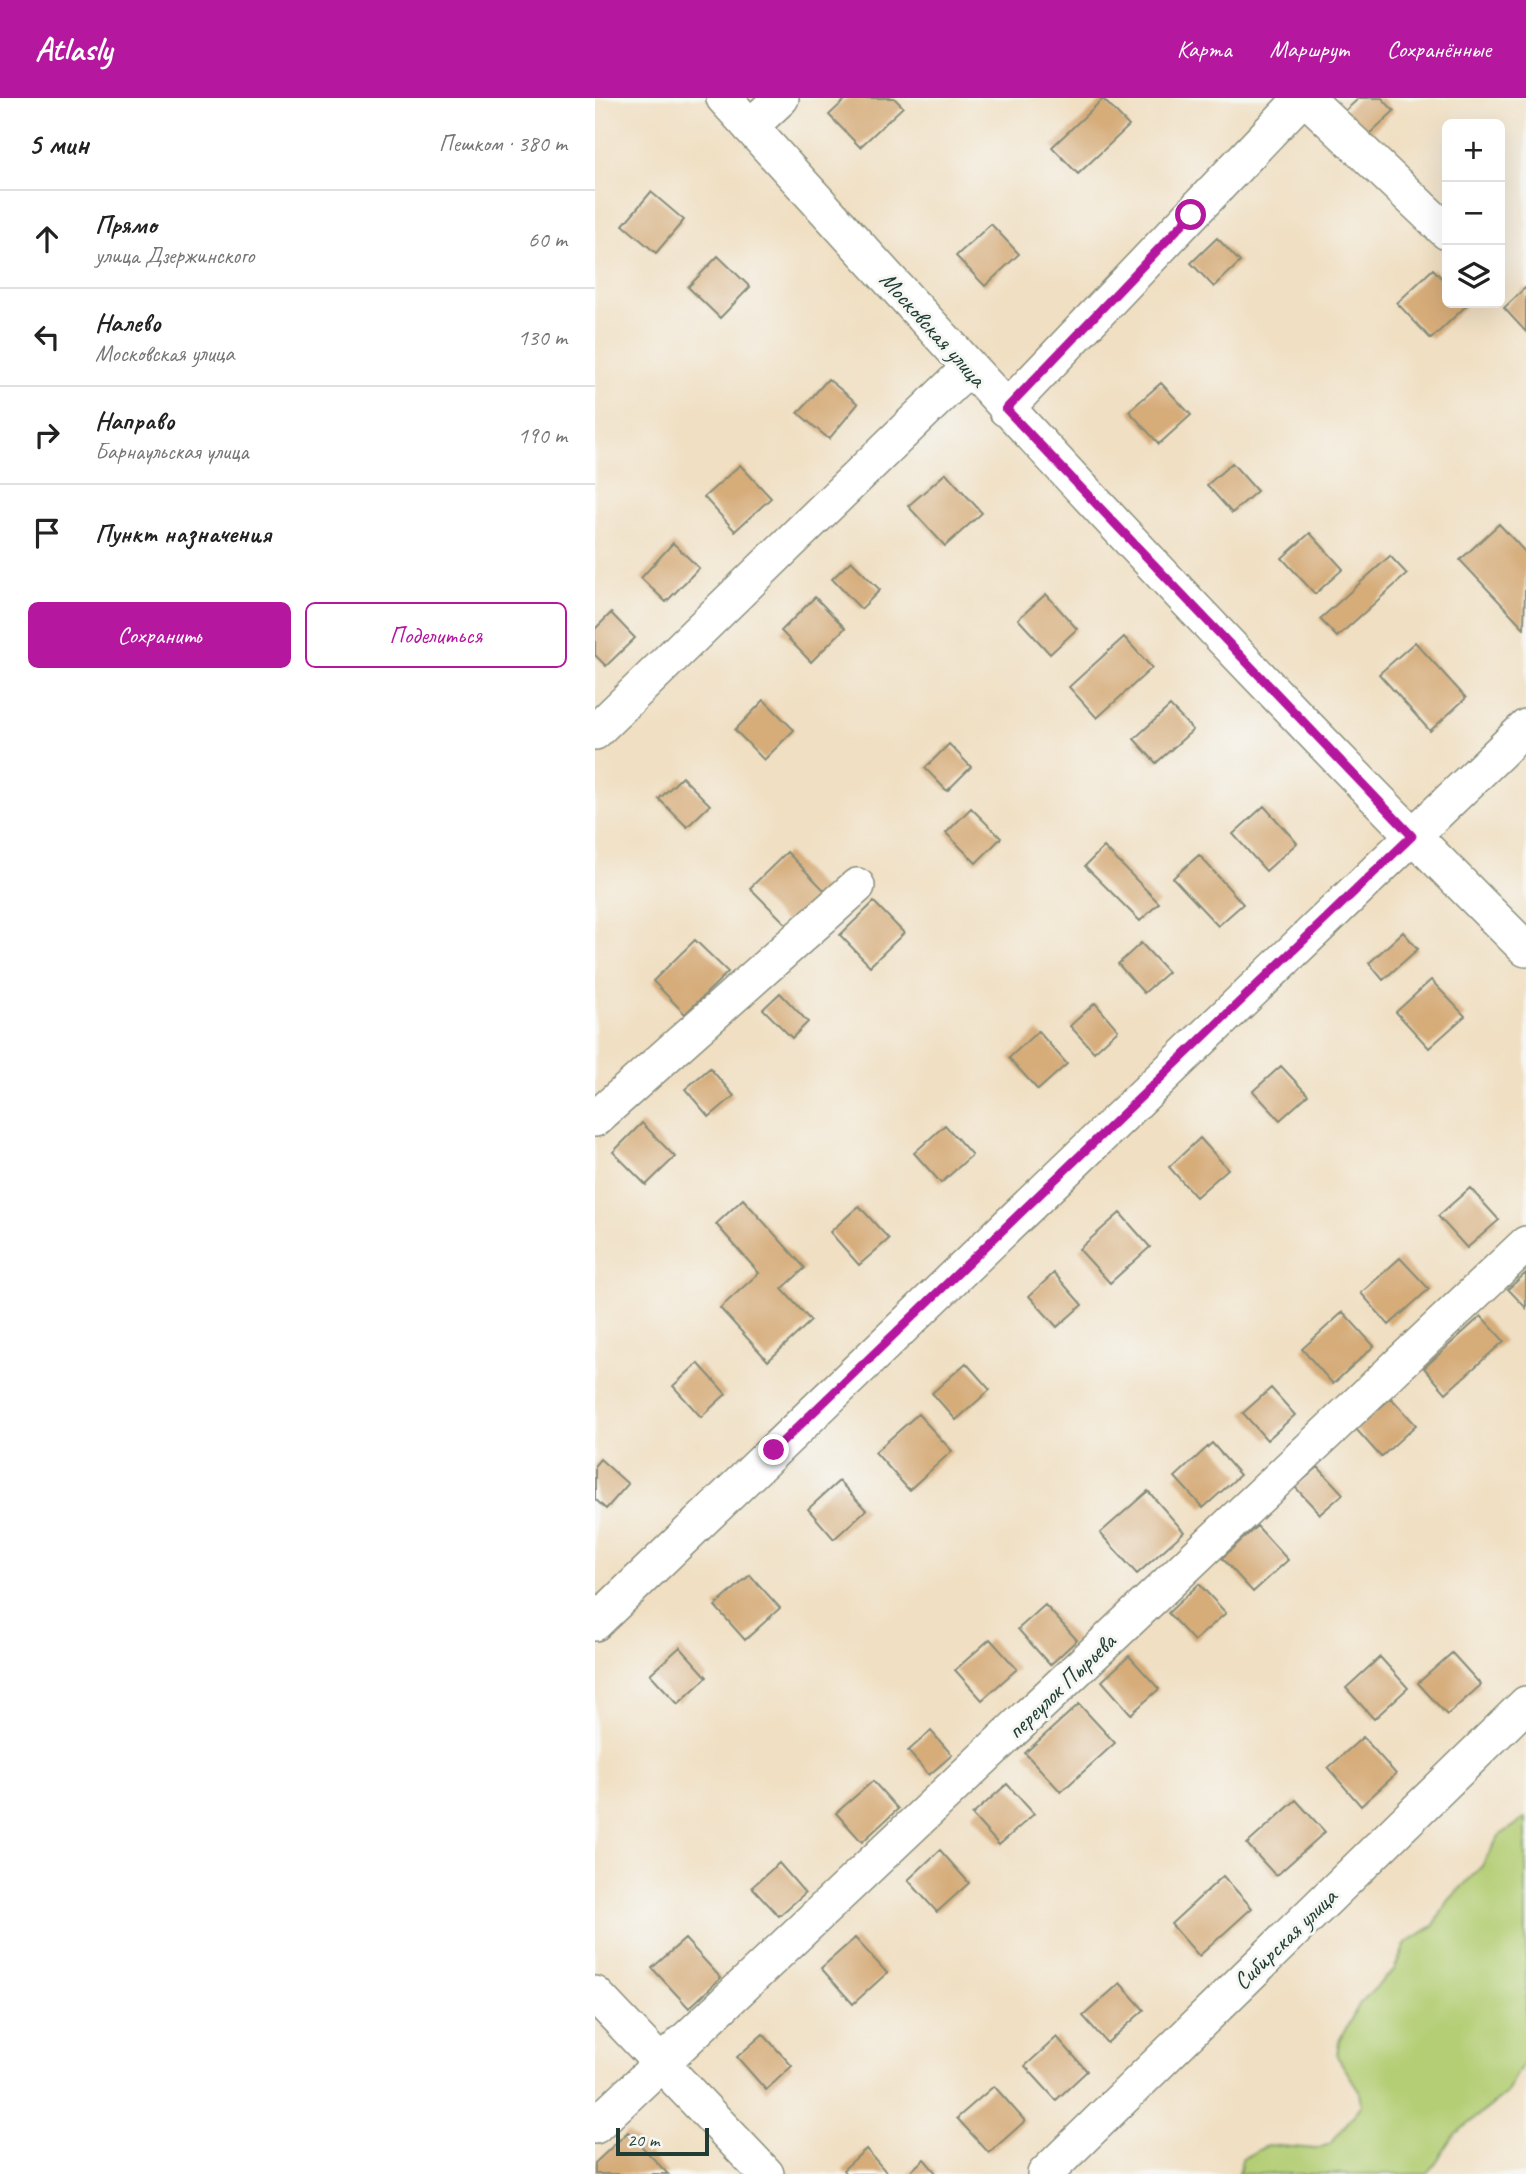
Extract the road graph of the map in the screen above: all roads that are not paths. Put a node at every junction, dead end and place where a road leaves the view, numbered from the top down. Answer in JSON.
{"nodes":[{"id":1,"x":724,"y":98,"type":"edge"},
{"id":2,"x":781,"y":98,"type":"edge"},
{"id":3,"x":1304,"y":98,"type":"edge"},
{"id":4,"x":750,"y":127,"type":"junction"},
{"id":5,"x":1442,"y":227,"type":"edge"},
{"id":6,"x":969,"y":368,"type":"junction"},
{"id":7,"x":1006,"y":409,"type":"junction"},
{"id":8,"x":1526,"y":727,"type":"edge"},
{"id":9,"x":595,"y":732,"type":"edge"},
{"id":10,"x":1412,"y":836,"type":"junction"},
{"id":11,"x":857,"y":886,"type":"dead end"},
{"id":12,"x":1526,"y":949,"type":"edge"},
{"id":13,"x":595,"y":1119,"type":"edge"},
{"id":14,"x":1526,"y":1244,"type":"edge"},
{"id":15,"x":595,"y":1623,"type":"edge"},
{"id":16,"x":1526,"y":1704,"type":"edge"},
{"id":17,"x":595,"y":1994,"type":"edge"},
{"id":18,"x":662,"y":2065,"type":"junction"},
{"id":19,"x":595,"y":2126,"type":"edge"},
{"id":20,"x":766,"y":2174,"type":"edge"},
{"id":21,"x":1045,"y":2174,"type":"edge"}],
"edges":[{"from":1,"to":4,"type":"street","name":"Московская улица"},
{"from":2,"to":4,"type":"street"},
{"from":3,"to":5,"type":"street"},
{"from":3,"to":7,"type":"street"},
{"from":4,"to":6,"type":"street","name":"Московская улица"},
{"from":6,"to":7,"type":"street","name":"Московская улица"},
{"from":6,"to":9,"type":"street"},
{"from":7,"to":10,"type":"street","name":"Московская улица"},
{"from":8,"to":10,"type":"street"},
{"from":10,"to":12,"type":"street","name":"Московская улица"},
{"from":10,"to":15,"type":"street"},
{"from":11,"to":13,"type":"street"},
{"from":14,"to":18,"type":"street","name":"переулок Пырьева"},
{"from":16,"to":21,"type":"street","name":"Сибирская улица"},
{"from":17,"to":18,"type":"street"},
{"from":18,"to":19,"type":"street","name":"переулок Пырьева"},
{"from":18,"to":20,"type":"street"}]}
